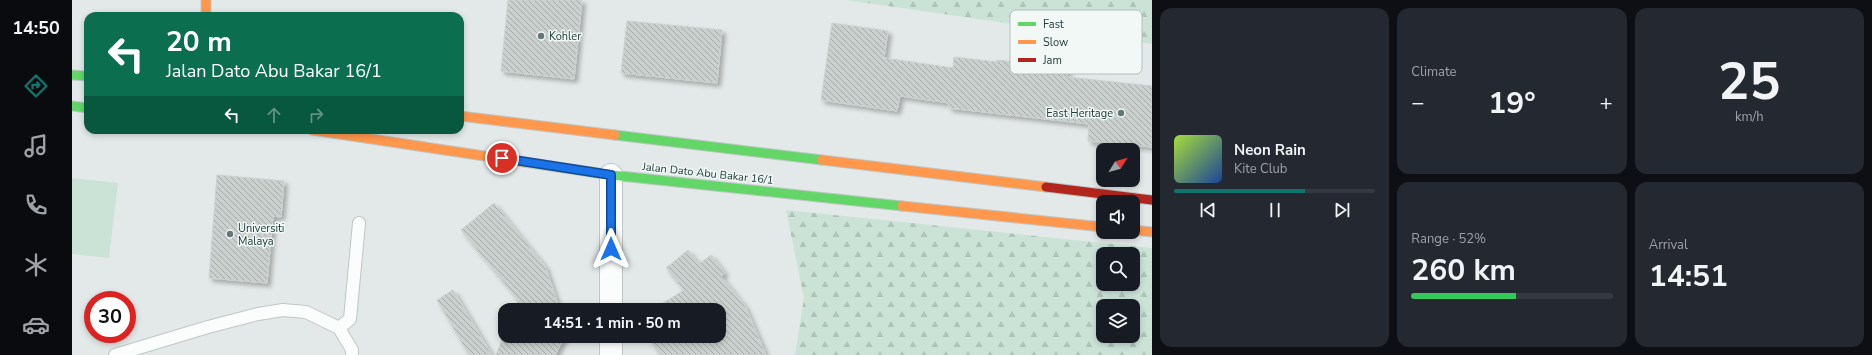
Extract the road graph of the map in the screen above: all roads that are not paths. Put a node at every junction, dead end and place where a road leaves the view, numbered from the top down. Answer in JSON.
{"nodes":[{"id":1,"x":206,"y":0,"type":"edge"},
{"id":2,"x":206,"y":12,"type":"edge"},
{"id":3,"x":72,"y":75,"type":"edge"},
{"id":4,"x":84,"y":76,"type":"edge"},
{"id":5,"x":72,"y":106,"type":"edge"},
{"id":6,"x":84,"y":108,"type":"edge"},
{"id":7,"x":464,"y":116,"type":"edge"},
{"id":8,"x":339,"y":134,"type":"edge"},
{"id":9,"x":611,"y":175,"type":"junction"},
{"id":10,"x":1152,"y":200,"type":"edge"},
{"id":11,"x":359,"y":223,"type":"dead end"},
{"id":12,"x":1096,"y":226,"type":"edge"},
{"id":13,"x":1140,"y":231,"type":"edge"},
{"id":14,"x":1152,"y":232,"type":"edge"},
{"id":15,"x":611,"y":303,"type":"edge"},
{"id":16,"x":339,"y":328,"type":"junction"},
{"id":17,"x":611,"y":343,"type":"edge"},
{"id":18,"x":115,"y":355,"type":"edge"},
{"id":19,"x":352,"y":355,"type":"edge"},
{"id":20,"x":611,"y":355,"type":"edge"}],
"edges":[{"from":1,"to":2,"type":"main road"},
{"from":3,"to":4,"type":"main road"},
{"from":5,"to":6,"type":"main road"},
{"from":7,"to":10,"type":"main road"},
{"from":8,"to":9,"type":"main road","name":"Jalan Dato Abu Bakar 16/1"},
{"from":9,"to":12,"type":"main road","name":"Jalan Dato Abu Bakar 16/1"},
{"from":9,"to":15,"type":"street"},
{"from":11,"to":16,"type":"lane"},
{"from":13,"to":14,"type":"main road"},
{"from":16,"to":18,"type":"lane"},
{"from":16,"to":19,"type":"lane"},
{"from":17,"to":20,"type":"street"}]}
